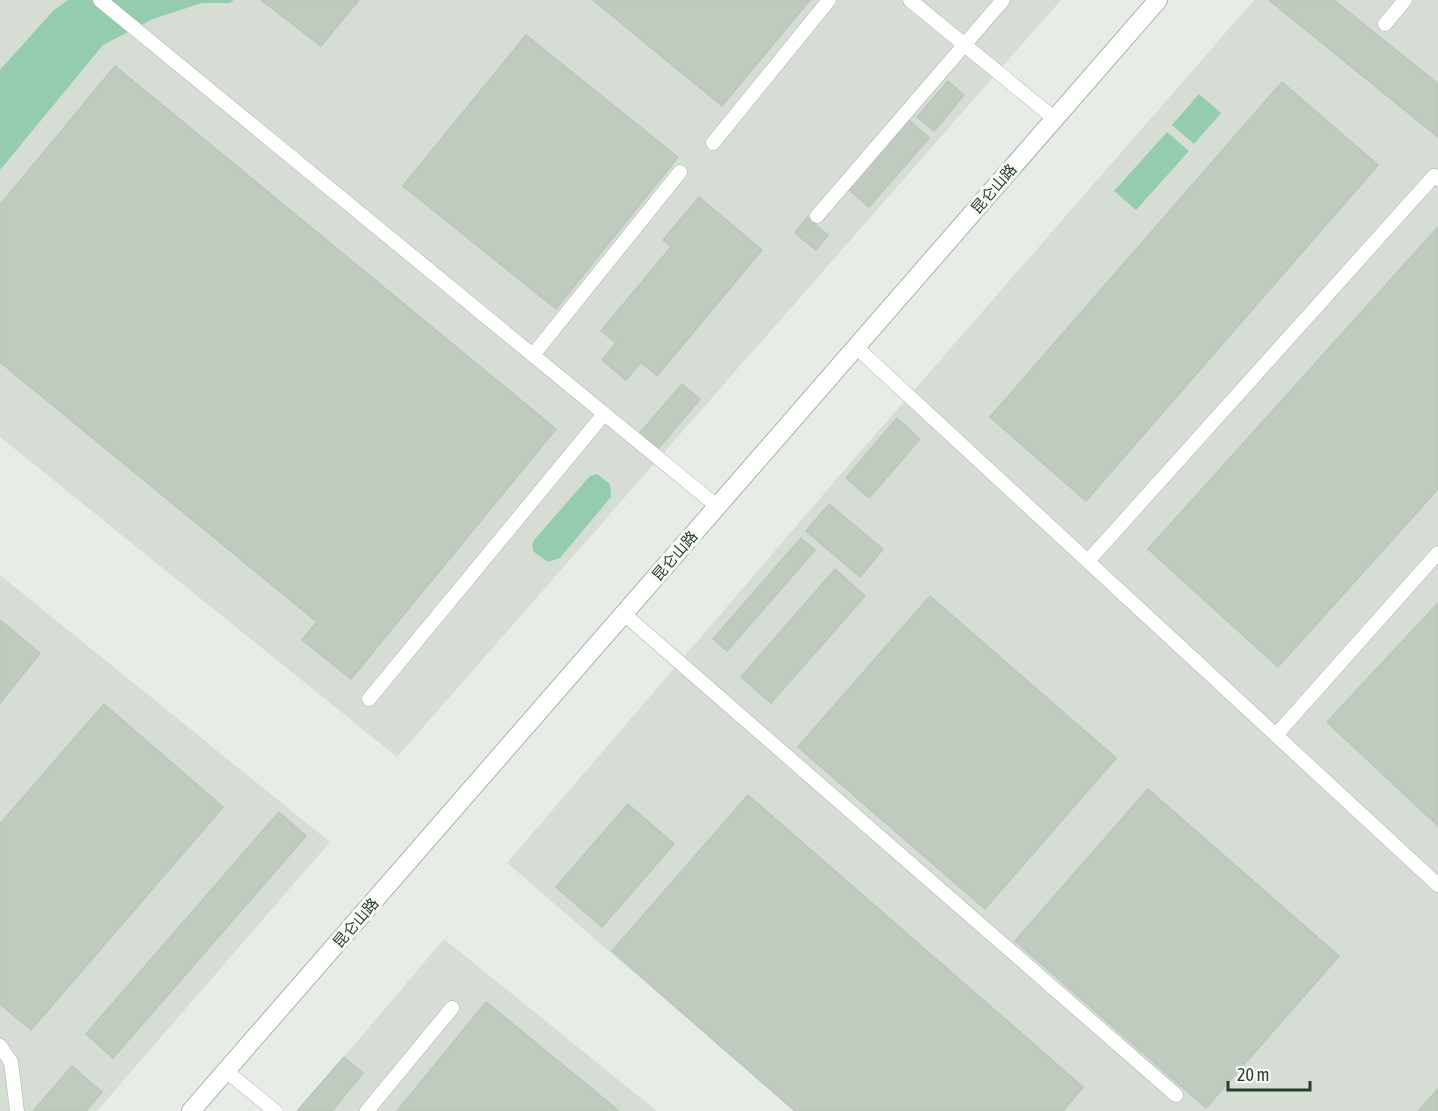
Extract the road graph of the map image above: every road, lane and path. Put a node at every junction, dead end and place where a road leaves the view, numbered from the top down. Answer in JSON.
{"nodes":[{"id":1,"x":100,"y":0,"type":"edge"},
{"id":2,"x":829,"y":0,"type":"edge"},
{"id":3,"x":910,"y":0,"type":"edge"},
{"id":4,"x":1003,"y":0,"type":"edge"},
{"id":5,"x":1158,"y":0,"type":"edge"},
{"id":6,"x":1405,"y":0,"type":"edge"},
{"id":7,"x":1385,"y":24,"type":"dead end"},
{"id":8,"x":966,"y":45,"type":"junction"},
{"id":9,"x":1055,"y":119,"type":"junction"},
{"id":10,"x":712,"y":142,"type":"dead end"},
{"id":11,"x":680,"y":172,"type":"dead end"},
{"id":12,"x":1438,"y":179,"type":"edge"},
{"id":13,"x":817,"y":216,"type":"dead end"},
{"id":14,"x":856,"y":347,"type":"junction"},
{"id":15,"x":532,"y":355,"type":"junction"},
{"id":16,"x":604,"y":414,"type":"junction"},
{"id":17,"x":718,"y":507,"type":"junction"},
{"id":18,"x":1438,"y":553,"type":"edge"},
{"id":19,"x":1088,"y":561,"type":"junction"},
{"id":20,"x":624,"y":614,"type":"junction"},
{"id":21,"x":369,"y":699,"type":"dead end"},
{"id":22,"x":1276,"y":735,"type":"junction"},
{"id":23,"x":1438,"y":885,"type":"edge"},
{"id":24,"x":452,"y":1008,"type":"dead end"},
{"id":25,"x":0,"y":1046,"type":"edge"},
{"id":26,"x":226,"y":1071,"type":"junction"},
{"id":27,"x":1176,"y":1095,"type":"dead end"},
{"id":28,"x":17,"y":1111,"type":"edge"},
{"id":29,"x":191,"y":1111,"type":"edge"},
{"id":30,"x":275,"y":1111,"type":"edge"},
{"id":31,"x":367,"y":1111,"type":"edge"}],
"edges":[{"from":1,"to":15,"type":"lane"},
{"from":2,"to":10,"type":"lane"},
{"from":3,"to":8,"type":"lane"},
{"from":4,"to":8,"type":"lane"},
{"from":5,"to":9,"type":"street","name":"昆仑山路"},
{"from":6,"to":7,"type":"lane"},
{"from":8,"to":9,"type":"lane"},
{"from":8,"to":13,"type":"lane"},
{"from":9,"to":14,"type":"street","name":"昆仑山路"},
{"from":11,"to":15,"type":"lane"},
{"from":12,"to":19,"type":"lane"},
{"from":14,"to":17,"type":"street","name":"昆仑山路"},
{"from":14,"to":19,"type":"lane"},
{"from":15,"to":16,"type":"lane"},
{"from":16,"to":17,"type":"lane"},
{"from":16,"to":21,"type":"lane"},
{"from":17,"to":20,"type":"street","name":"昆仑山路"},
{"from":18,"to":22,"type":"lane"},
{"from":19,"to":22,"type":"lane"},
{"from":20,"to":26,"type":"street","name":"昆仑山路"},
{"from":20,"to":27,"type":"lane"},
{"from":22,"to":23,"type":"lane"},
{"from":24,"to":31,"type":"lane"},
{"from":25,"to":28,"type":"lane"},
{"from":26,"to":29,"type":"street","name":"昆仑山路"},
{"from":26,"to":30,"type":"lane"}]}
